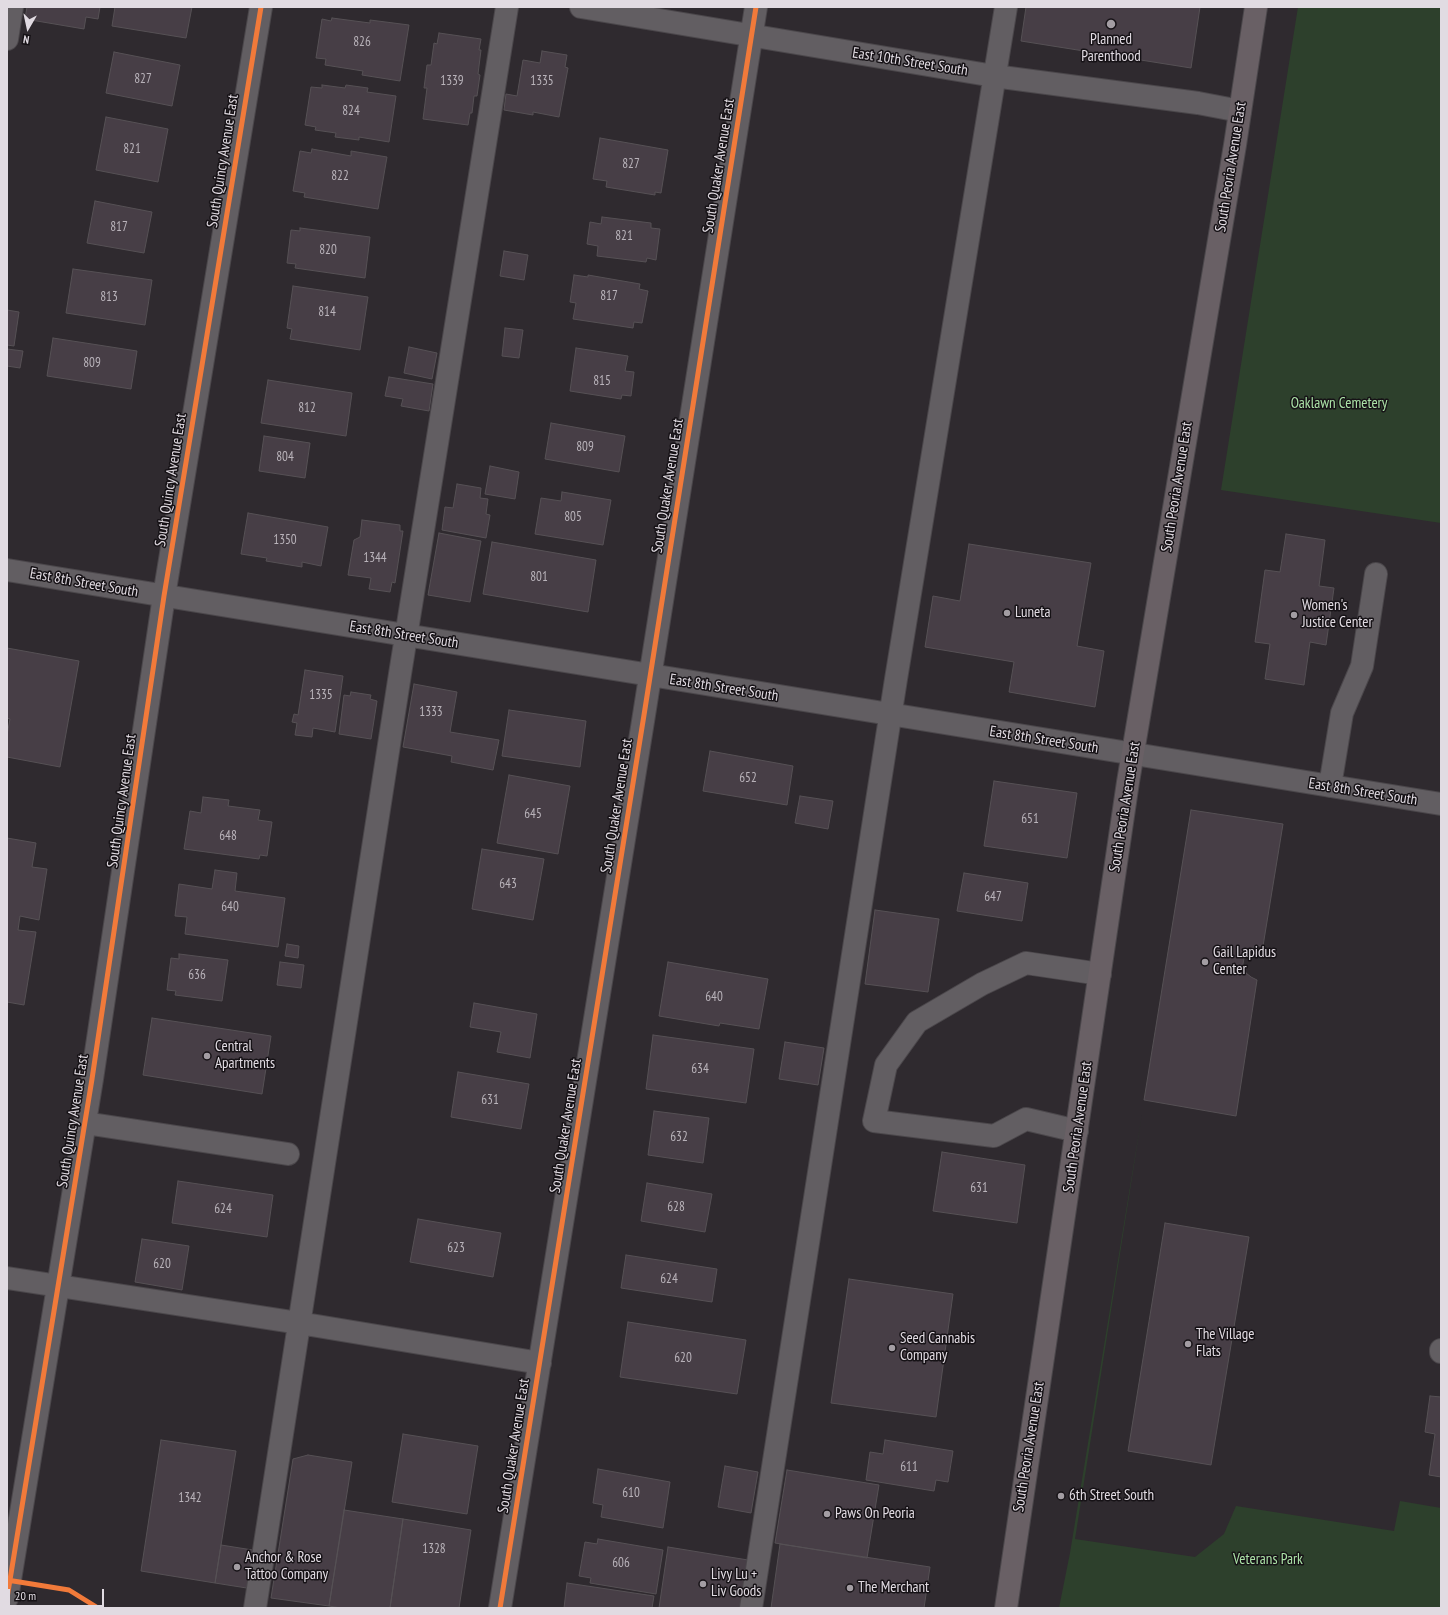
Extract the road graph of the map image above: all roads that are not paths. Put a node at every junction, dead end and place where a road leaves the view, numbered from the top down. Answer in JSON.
{"nodes":[{"id":1,"x":12,"y":7,"type":"edge"},
{"id":2,"x":261,"y":7,"type":"edge"},
{"id":3,"x":507,"y":7,"type":"edge"},
{"id":4,"x":581,"y":7,"type":"edge"},
{"id":5,"x":756,"y":7,"type":"edge"},
{"id":6,"x":1006,"y":7,"type":"edge"},
{"id":7,"x":1256,"y":7,"type":"edge"},
{"id":8,"x":751,"y":35,"type":"junction"},
{"id":9,"x":7,"y":39,"type":"edge"},
{"id":10,"x":994,"y":76,"type":"junction"},
{"id":11,"x":1240,"y":110,"type":"junction"},
{"id":12,"x":7,"y":570,"type":"edge"},
{"id":13,"x":1376,"y":574,"type":"dead end"},
{"id":14,"x":164,"y":596,"type":"junction"},
{"id":15,"x":406,"y":635,"type":"junction"},
{"id":16,"x":650,"y":676,"type":"junction"},
{"id":17,"x":890,"y":715,"type":"junction"},
{"id":18,"x":1133,"y":754,"type":"junction"},
{"id":19,"x":1330,"y":786,"type":"junction"},
{"id":20,"x":1441,"y":804,"type":"edge"},
{"id":21,"x":1100,"y":974,"type":"junction"},
{"id":22,"x":85,"y":1123,"type":"junction"},
{"id":23,"x":1077,"y":1131,"type":"junction"},
{"id":24,"x":288,"y":1154,"type":"dead end"},
{"id":25,"x":7,"y":1278,"type":"edge"},
{"id":26,"x":58,"y":1287,"type":"junction"},
{"id":27,"x":299,"y":1323,"type":"junction"},
{"id":28,"x":540,"y":1363,"type":"junction"},
{"id":29,"x":7,"y":1598,"type":"edge"},
{"id":30,"x":7,"y":1607,"type":"edge"},
{"id":31,"x":14,"y":1608,"type":"edge"},
{"id":32,"x":255,"y":1608,"type":"edge"},
{"id":33,"x":500,"y":1608,"type":"edge"},
{"id":34,"x":751,"y":1608,"type":"edge"},
{"id":35,"x":1006,"y":1608,"type":"edge"}],
"edges":[{"from":1,"to":9,"type":"street"},
{"from":2,"to":14,"type":"street","name":"South Quincy Avenue East"},
{"from":3,"to":15,"type":"street"},
{"from":4,"to":8,"type":"street","name":"East 10th Street South"},
{"from":5,"to":8,"type":"street","name":"South Quaker Avenue East"},
{"from":6,"to":10,"type":"street"},
{"from":7,"to":11,"type":"main road","name":"South Peoria Avenue East"},
{"from":8,"to":10,"type":"street","name":"East 10th Street South"},
{"from":8,"to":16,"type":"street","name":"South Quaker Avenue East"},
{"from":10,"to":11,"type":"street","name":"East 10th Street South"},
{"from":10,"to":17,"type":"street"},
{"from":11,"to":18,"type":"main road","name":"South Peoria Avenue East"},
{"from":12,"to":14,"type":"street","name":"East 8th Street South"},
{"from":13,"to":19,"type":"street"},
{"from":14,"to":15,"type":"street","name":"East 8th Street South"},
{"from":14,"to":22,"type":"street","name":"South Quincy Avenue East"},
{"from":15,"to":16,"type":"street","name":"East 8th Street South"},
{"from":15,"to":27,"type":"street"},
{"from":16,"to":17,"type":"street","name":"East 8th Street South"},
{"from":16,"to":28,"type":"street","name":"South Quaker Avenue East"},
{"from":17,"to":18,"type":"street","name":"East 8th Street South"},
{"from":17,"to":34,"type":"street"},
{"from":18,"to":19,"type":"street","name":"East 8th Street South"},
{"from":18,"to":21,"type":"main road","name":"South Peoria Avenue East"},
{"from":19,"to":20,"type":"street","name":"East 8th Street South"},
{"from":21,"to":23,"type":"main road","name":"South Peoria Avenue East"},
{"from":21,"to":23,"type":"street"},
{"from":22,"to":24,"type":"street"},
{"from":22,"to":26,"type":"street","name":"South Quincy Avenue East"},
{"from":23,"to":35,"type":"main road","name":"South Peoria Avenue East"},
{"from":25,"to":26,"type":"street"},
{"from":26,"to":27,"type":"street"},
{"from":26,"to":29,"type":"street","name":"South Quincy Avenue East"},
{"from":27,"to":28,"type":"street"},
{"from":27,"to":32,"type":"street"},
{"from":28,"to":33,"type":"street","name":"South Quaker Avenue East"},
{"from":30,"to":31,"type":"street"}]}
